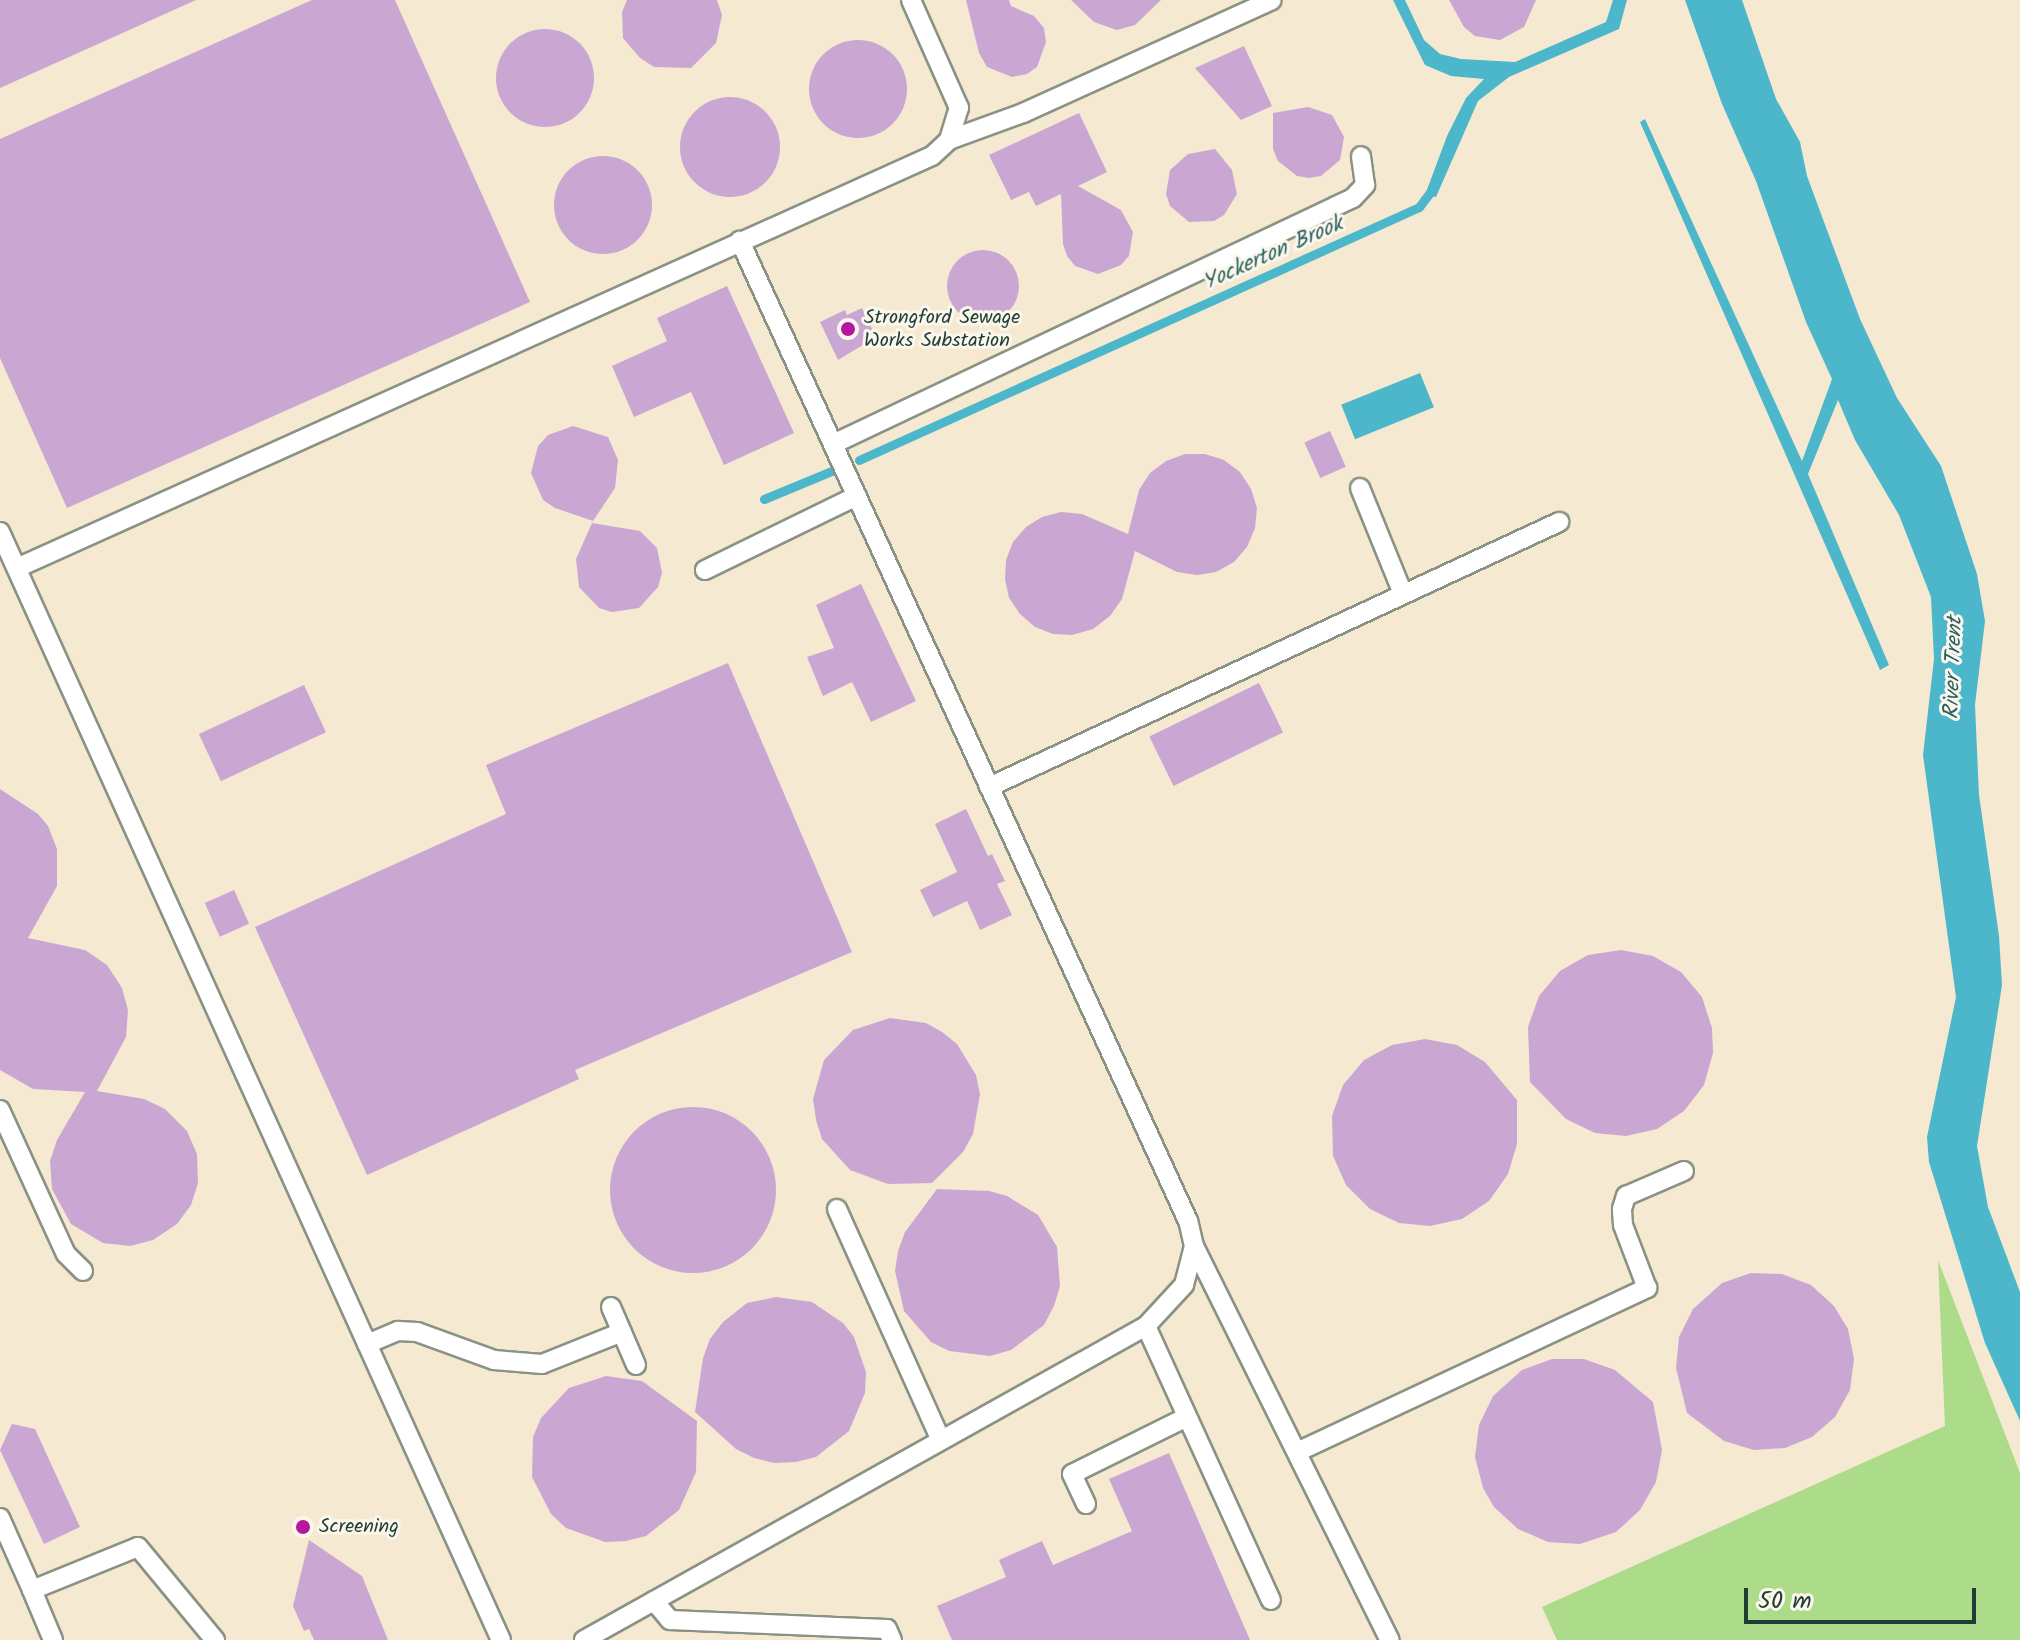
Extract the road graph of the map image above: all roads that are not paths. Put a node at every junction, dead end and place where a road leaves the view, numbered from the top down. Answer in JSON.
{"nodes":[{"id":1,"x":911,"y":0,"type":"edge"},
{"id":2,"x":1272,"y":0,"type":"edge"},
{"id":3,"x":949,"y":140,"type":"junction"},
{"id":4,"x":1361,"y":156,"type":"dead end"},
{"id":5,"x":740,"y":241,"type":"junction"},
{"id":6,"x":833,"y":444,"type":"junction"},
{"id":7,"x":1360,"y":488,"type":"dead end"},
{"id":8,"x":857,"y":496,"type":"junction"},
{"id":9,"x":1559,"y":522,"type":"dead end"},
{"id":10,"x":0,"y":532,"type":"edge"},
{"id":11,"x":19,"y":567,"type":"junction"},
{"id":12,"x":705,"y":570,"type":"dead end"},
{"id":13,"x":1403,"y":594,"type":"junction"},
{"id":14,"x":989,"y":787,"type":"junction"},
{"id":15,"x":0,"y":1110,"type":"edge"},
{"id":16,"x":1684,"y":1171,"type":"dead end"},
{"id":17,"x":837,"y":1209,"type":"dead end"},
{"id":18,"x":1194,"y":1246,"type":"junction"},
{"id":19,"x":83,"y":1271,"type":"dead end"},
{"id":20,"x":611,"y":1307,"type":"dead end"},
{"id":21,"x":1146,"y":1326,"type":"junction"},
{"id":22,"x":622,"y":1332,"type":"junction"},
{"id":23,"x":367,"y":1344,"type":"junction"},
{"id":24,"x":636,"y":1365,"type":"dead end"},
{"id":25,"x":1187,"y":1417,"type":"junction"},
{"id":26,"x":941,"y":1440,"type":"junction"},
{"id":27,"x":1297,"y":1452,"type":"junction"},
{"id":28,"x":1086,"y":1504,"type":"dead end"},
{"id":29,"x":0,"y":1518,"type":"edge"},
{"id":30,"x":32,"y":1590,"type":"junction"},
{"id":31,"x":1271,"y":1600,"type":"dead end"},
{"id":32,"x":654,"y":1601,"type":"junction"},
{"id":33,"x":53,"y":1640,"type":"edge"},
{"id":34,"x":215,"y":1640,"type":"edge"},
{"id":35,"x":501,"y":1640,"type":"edge"},
{"id":36,"x":584,"y":1640,"type":"edge"},
{"id":37,"x":892,"y":1640,"type":"edge"},
{"id":38,"x":1390,"y":1640,"type":"edge"}],
"edges":[{"from":1,"to":3,"type":"lane"},
{"from":2,"to":3,"type":"lane"},
{"from":3,"to":5,"type":"lane"},
{"from":4,"to":6,"type":"lane"},
{"from":5,"to":6,"type":"lane"},
{"from":5,"to":11,"type":"lane"},
{"from":6,"to":8,"type":"lane"},
{"from":7,"to":13,"type":"lane"},
{"from":8,"to":12,"type":"lane"},
{"from":8,"to":14,"type":"lane"},
{"from":9,"to":13,"type":"lane"},
{"from":10,"to":11,"type":"lane"},
{"from":11,"to":23,"type":"lane"},
{"from":13,"to":14,"type":"lane"},
{"from":14,"to":18,"type":"lane"},
{"from":15,"to":19,"type":"lane"},
{"from":16,"to":27,"type":"lane"},
{"from":17,"to":26,"type":"lane"},
{"from":18,"to":21,"type":"lane"},
{"from":18,"to":27,"type":"lane"},
{"from":20,"to":22,"type":"lane"},
{"from":21,"to":25,"type":"lane"},
{"from":21,"to":26,"type":"lane"},
{"from":22,"to":23,"type":"lane"},
{"from":22,"to":24,"type":"lane"},
{"from":23,"to":35,"type":"lane"},
{"from":25,"to":28,"type":"lane"},
{"from":25,"to":31,"type":"lane"},
{"from":26,"to":32,"type":"lane"},
{"from":27,"to":38,"type":"lane"},
{"from":29,"to":30,"type":"lane"},
{"from":30,"to":33,"type":"lane"},
{"from":30,"to":34,"type":"lane"},
{"from":32,"to":36,"type":"lane"},
{"from":32,"to":37,"type":"lane"}]}
